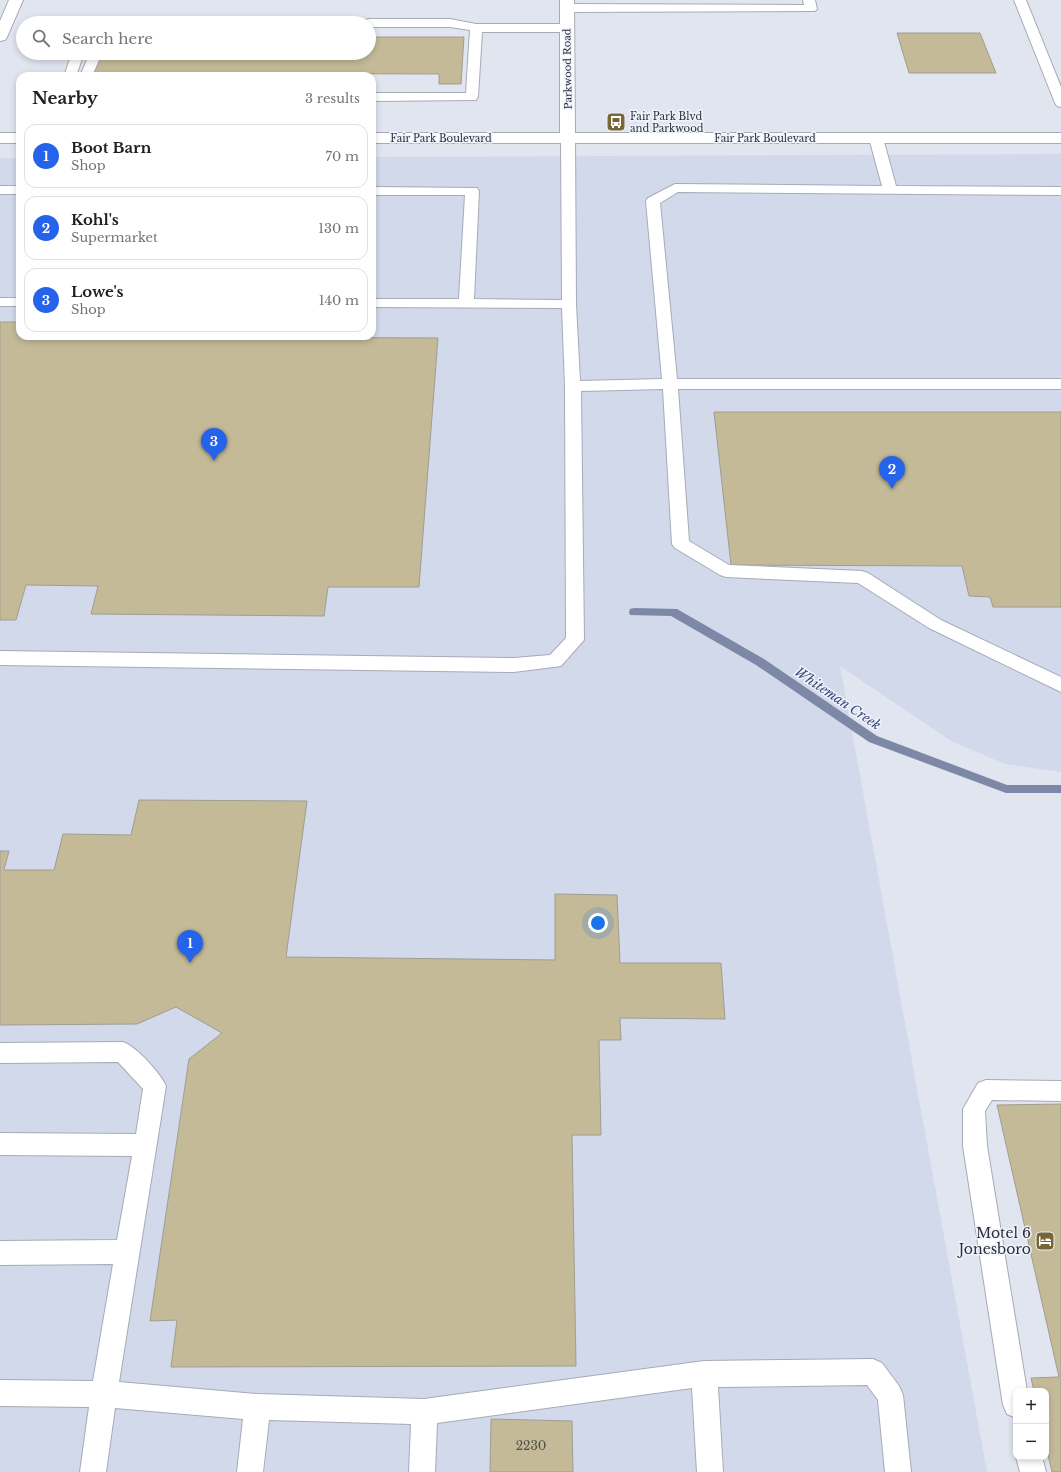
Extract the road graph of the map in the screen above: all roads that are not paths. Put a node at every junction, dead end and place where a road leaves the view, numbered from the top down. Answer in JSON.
{"nodes":[{"id":1,"x":16,"y":0,"type":"edge"},
{"id":2,"x":809,"y":0,"type":"edge"},
{"id":3,"x":1020,"y":0,"type":"edge"},
{"id":4,"x":567,"y":4,"type":"edge"},
{"id":5,"x":646,"y":4,"type":"edge"},
{"id":6,"x":376,"y":23,"type":"edge"},
{"id":7,"x":476,"y":28,"type":"junction"},
{"id":8,"x":566,"y":28,"type":"junction"},
{"id":9,"x":0,"y":37,"type":"edge"},
{"id":10,"x":76,"y":60,"type":"edge"},
{"id":11,"x":93,"y":60,"type":"edge"},
{"id":12,"x":71,"y":72,"type":"edge"},
{"id":13,"x":88,"y":72,"type":"edge"},
{"id":14,"x":376,"y":97,"type":"edge"},
{"id":15,"x":1061,"y":103,"type":"edge"},
{"id":16,"x":0,"y":138,"type":"edge"},
{"id":17,"x":16,"y":138,"type":"edge"},
{"id":18,"x":376,"y":138,"type":"edge"},
{"id":19,"x":568,"y":138,"type":"junction"},
{"id":20,"x":876,"y":138,"type":"junction"},
{"id":21,"x":1061,"y":138,"type":"edge"},
{"id":22,"x":0,"y":190,"type":"edge"},
{"id":23,"x":16,"y":190,"type":"edge"},
{"id":24,"x":376,"y":190,"type":"edge"},
{"id":25,"x":890,"y":190,"type":"junction"},
{"id":26,"x":1061,"y":191,"type":"edge"},
{"id":27,"x":0,"y":302,"type":"edge"},
{"id":28,"x":16,"y":302,"type":"edge"},
{"id":29,"x":376,"y":304,"type":"edge"},
{"id":30,"x":466,"y":304,"type":"junction"},
{"id":31,"x":569,"y":304,"type":"junction"},
{"id":32,"x":670,"y":384,"type":"junction"},
{"id":33,"x":1061,"y":384,"type":"edge"},
{"id":34,"x":573,"y":386,"type":"junction"},
{"id":35,"x":0,"y":658,"type":"edge"},
{"id":36,"x":1061,"y":685,"type":"edge"},
{"id":37,"x":0,"y":1053,"type":"edge"},
{"id":38,"x":1061,"y":1091,"type":"edge"},
{"id":39,"x":0,"y":1144,"type":"edge"},
{"id":40,"x":146,"y":1146,"type":"junction"},
{"id":41,"x":127,"y":1252,"type":"junction"},
{"id":42,"x":0,"y":1253,"type":"edge"},
{"id":43,"x":704,"y":1374,"type":"junction"},
{"id":44,"x":1013,"y":1388,"type":"edge"},
{"id":45,"x":0,"y":1393,"type":"edge"},
{"id":46,"x":104,"y":1394,"type":"junction"},
{"id":47,"x":257,"y":1407,"type":"junction"},
{"id":48,"x":424,"y":1412,"type":"junction"},
{"id":49,"x":1030,"y":1460,"type":"edge"},
{"id":50,"x":93,"y":1472,"type":"edge"},
{"id":51,"x":250,"y":1472,"type":"edge"},
{"id":52,"x":422,"y":1472,"type":"edge"},
{"id":53,"x":710,"y":1472,"type":"edge"},
{"id":54,"x":898,"y":1472,"type":"edge"},
{"id":55,"x":1033,"y":1472,"type":"edge"}],
"edges":[{"from":1,"to":9,"type":"street"},
{"from":2,"to":5,"type":"lane"},
{"from":3,"to":15,"type":"lane"},
{"from":4,"to":5,"type":"lane"},
{"from":4,"to":8,"type":"street","name":"Parkwood Road"},
{"from":6,"to":7,"type":"lane"},
{"from":7,"to":8,"type":"lane"},
{"from":7,"to":14,"type":"lane"},
{"from":8,"to":19,"type":"street","name":"Parkwood Road"},
{"from":10,"to":12,"type":"lane"},
{"from":11,"to":13,"type":"lane"},
{"from":16,"to":17,"type":"street"},
{"from":18,"to":19,"type":"street","name":"Fair Park Boulevard"},
{"from":19,"to":20,"type":"street","name":"Fair Park Boulevard"},
{"from":19,"to":31,"type":"lane"},
{"from":20,"to":21,"type":"street","name":"Fair Park Boulevard"},
{"from":20,"to":25,"type":"lane"},
{"from":22,"to":23,"type":"lane"},
{"from":24,"to":30,"type":"lane"},
{"from":25,"to":26,"type":"lane"},
{"from":25,"to":32,"type":"lane"},
{"from":27,"to":28,"type":"lane"},
{"from":29,"to":30,"type":"lane"},
{"from":30,"to":31,"type":"lane"},
{"from":31,"to":34,"type":"lane"},
{"from":32,"to":33,"type":"lane"},
{"from":32,"to":34,"type":"lane"},
{"from":32,"to":36,"type":"lane"},
{"from":34,"to":35,"type":"lane"},
{"from":37,"to":40,"type":"lane"},
{"from":38,"to":44,"type":"lane"},
{"from":39,"to":40,"type":"lane"},
{"from":40,"to":41,"type":"lane"},
{"from":41,"to":42,"type":"lane"},
{"from":41,"to":46,"type":"lane"},
{"from":43,"to":48,"type":"lane"},
{"from":43,"to":53,"type":"lane"},
{"from":43,"to":54,"type":"lane"},
{"from":45,"to":46,"type":"lane"},
{"from":46,"to":47,"type":"lane"},
{"from":46,"to":50,"type":"lane"},
{"from":47,"to":48,"type":"lane"},
{"from":47,"to":51,"type":"lane"},
{"from":48,"to":52,"type":"lane"},
{"from":49,"to":55,"type":"lane"}]}
